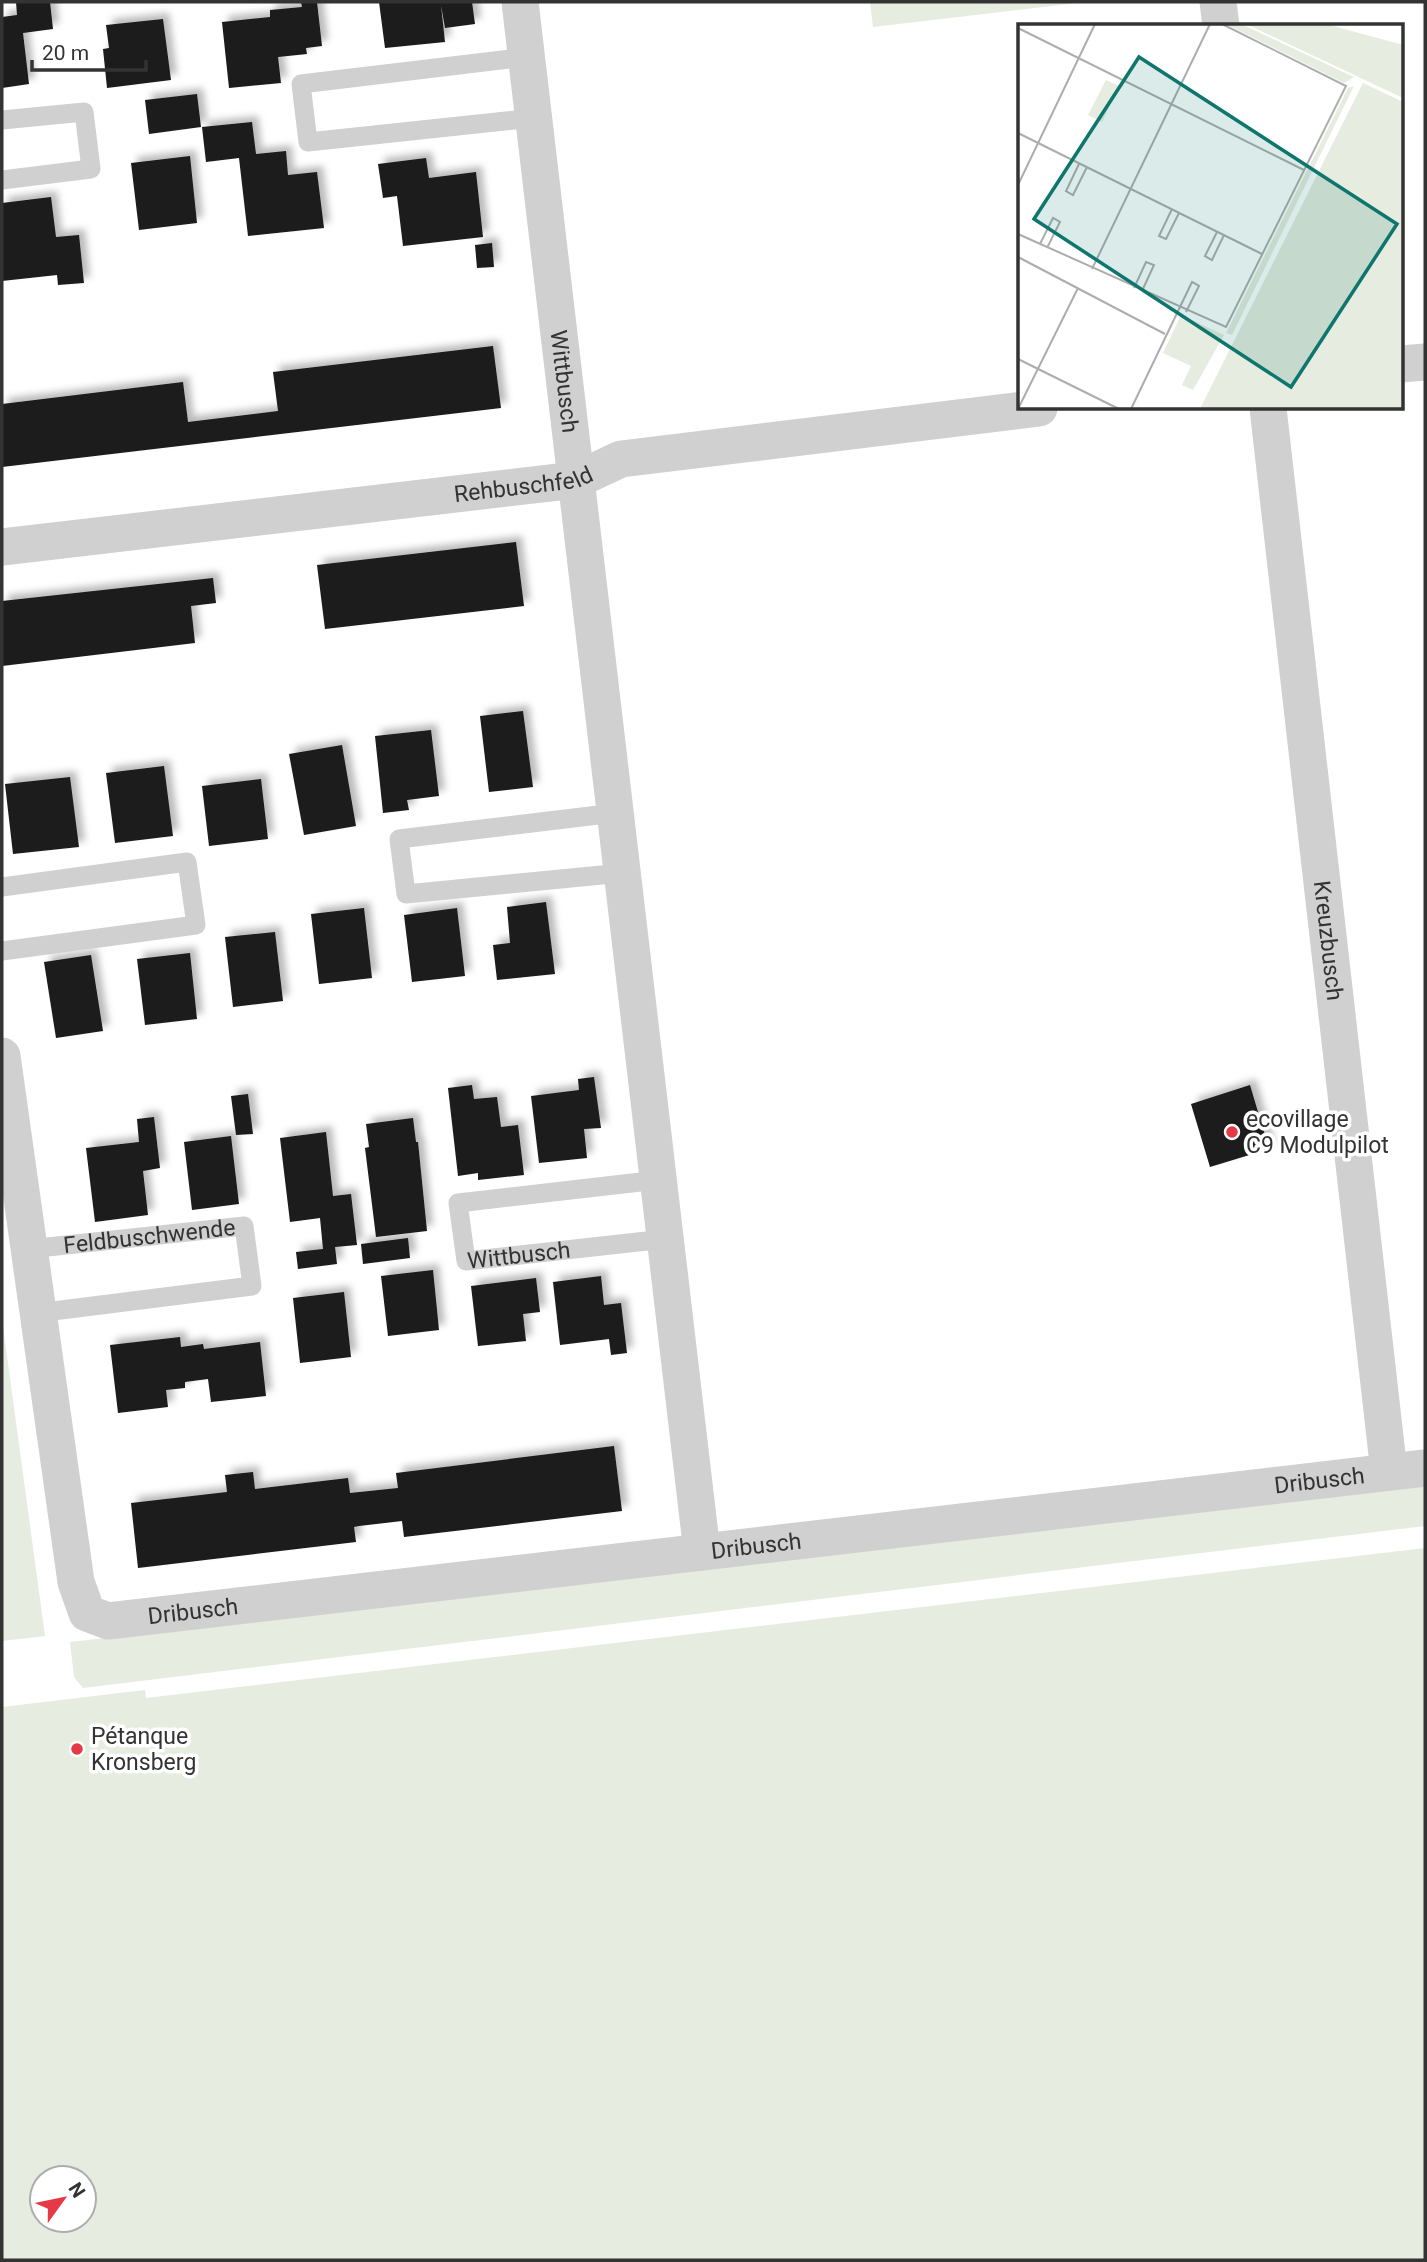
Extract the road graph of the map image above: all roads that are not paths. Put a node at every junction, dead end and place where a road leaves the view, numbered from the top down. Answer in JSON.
{"nodes":[{"id":1,"x":520,"y":2,"type":"edge"},
{"id":2,"x":1218,"y":2,"type":"edge"},
{"id":3,"x":1221,"y":24,"type":"edge"},
{"id":4,"x":527,"y":57,"type":"junction"},
{"id":5,"x":534,"y":118,"type":"junction"},
{"id":6,"x":2,"y":120,"type":"edge"},
{"id":7,"x":2,"y":180,"type":"edge"},
{"id":8,"x":1425,"y":362,"type":"edge"},
{"id":9,"x":1402,"y":364,"type":"edge"},
{"id":10,"x":1023,"y":410,"type":"edge"},
{"id":11,"x":1268,"y":410,"type":"edge"},
{"id":12,"x":576,"y":480,"type":"junction"},
{"id":13,"x":2,"y":547,"type":"edge"},
{"id":14,"x":615,"y":813,"type":"junction"},
{"id":15,"x":622,"y":873,"type":"junction"},
{"id":16,"x":2,"y":887,"type":"edge"},
{"id":17,"x":2,"y":951,"type":"edge"},
{"id":18,"x":2,"y":1056,"type":"edge"},
{"id":19,"x":658,"y":1180,"type":"junction"},
{"id":20,"x":665,"y":1239,"type":"junction"},
{"id":21,"x":15,"y":1250,"type":"edge"},
{"id":22,"x":37,"y":1313,"type":"junction"},
{"id":23,"x":1425,"y":1468,"type":"edge"},
{"id":24,"x":1389,"y":1472,"type":"junction"},
{"id":25,"x":702,"y":1552,"type":"junction"},
{"id":26,"x":87,"y":1612,"type":"joint"}],
"edges":[{"from":1,"to":4,"type":"street","name":"Wittbusch"},
{"from":2,"to":3,"type":"street"},
{"from":4,"to":5,"type":"street","name":"Wittbusch"},
{"from":4,"to":5,"type":"lane"},
{"from":5,"to":12,"type":"street","name":"Wittbusch"},
{"from":6,"to":7,"type":"lane"},
{"from":8,"to":9,"type":"street"},
{"from":10,"to":12,"type":"street","name":"Rehbuschfeld"},
{"from":11,"to":24,"type":"street","name":"Kreuzbusch"},
{"from":12,"to":13,"type":"street","name":"Rehbuschfeld"},
{"from":12,"to":14,"type":"street","name":"Wittbusch"},
{"from":14,"to":15,"type":"street","name":"Wittbusch"},
{"from":14,"to":15,"type":"lane"},
{"from":15,"to":19,"type":"street","name":"Wittbusch"},
{"from":16,"to":17,"type":"lane"},
{"from":18,"to":21,"type":"street","name":"Feldbuschwende"},
{"from":19,"to":20,"type":"street","name":"Wittbusch"},
{"from":19,"to":20,"type":"lane","name":"Wittbusch"},
{"from":20,"to":25,"type":"street","name":"Wittbusch"},
{"from":21,"to":22,"type":"street","name":"Feldbuschwende"},
{"from":21,"to":22,"type":"lane","name":"Feldbuschwende"},
{"from":22,"to":26,"type":"street","name":"Feldbuschwende"},
{"from":23,"to":24,"type":"street","name":"Dribusch"},
{"from":24,"to":25,"type":"street","name":"Dribusch"},
{"from":25,"to":26,"type":"street","name":"Dribusch"}]}
